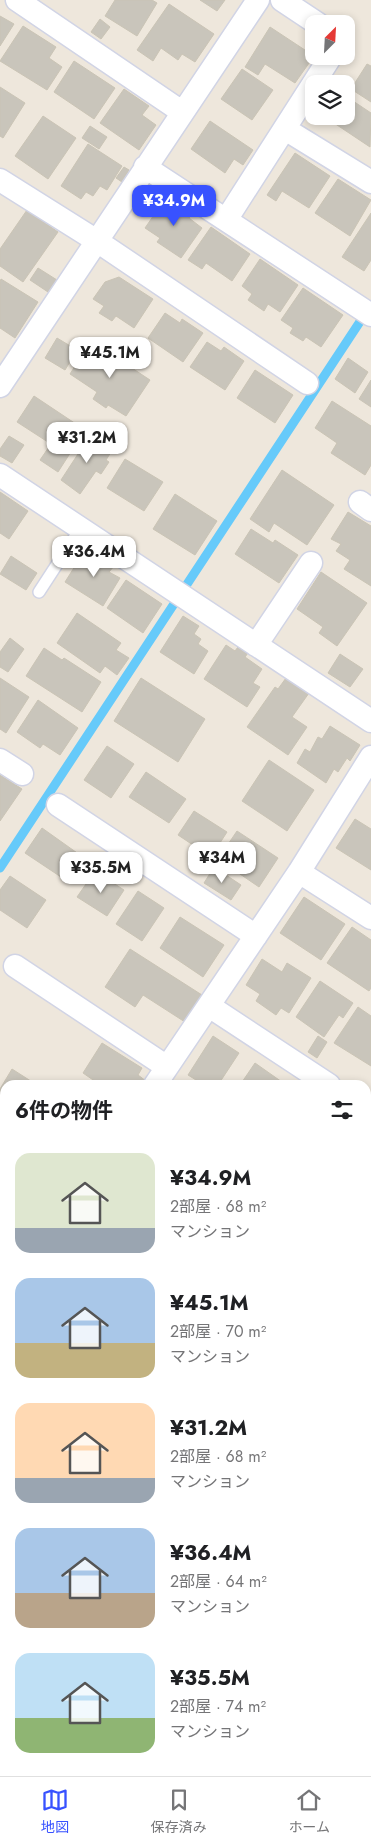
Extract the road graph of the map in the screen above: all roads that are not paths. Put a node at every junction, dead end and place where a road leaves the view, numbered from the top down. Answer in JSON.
{"nodes":[{"id":1,"x":16,"y":0,"type":"edge"},
{"id":2,"x":258,"y":0,"type":"edge"},
{"id":3,"x":282,"y":0,"type":"edge"},
{"id":4,"x":305,"y":15,"type":"edge"},
{"id":5,"x":325,"y":65,"type":"edge"},
{"id":6,"x":182,"y":112,"type":"junction"},
{"id":7,"x":285,"y":129,"type":"junction"},
{"id":8,"x":145,"y":167,"type":"junction"},
{"id":9,"x":0,"y":180,"type":"edge"},
{"id":10,"x":371,"y":182,"type":"edge"},
{"id":11,"x":226,"y":220,"type":"junction"},
{"id":12,"x":97,"y":241,"type":"junction"},
{"id":13,"x":362,"y":309,"type":"edge"},
{"id":14,"x":3,"y":375,"type":"edge"},
{"id":15,"x":307,"y":383,"type":"dead end"},
{"id":16,"x":0,"y":475,"type":"edge"},
{"id":17,"x":80,"y":529,"type":"junction"},
{"id":18,"x":311,"y":563,"type":"dead end"},
{"id":19,"x":39,"y":592,"type":"dead end"},
{"id":20,"x":256,"y":645,"type":"junction"},
{"id":21,"x":371,"y":721,"type":"edge"},
{"id":22,"x":371,"y":757,"type":"edge"},
{"id":23,"x":0,"y":760,"type":"edge"},
{"id":24,"x":22,"y":774,"type":"dead end"},
{"id":25,"x":58,"y":805,"type":"dead end"},
{"id":26,"x":299,"y":872,"type":"junction"},
{"id":27,"x":371,"y":918,"type":"edge"},
{"id":28,"x":256,"y":936,"type":"junction"},
{"id":29,"x":15,"y":966,"type":"dead end"},
{"id":30,"x":209,"y":1006,"type":"junction"},
{"id":31,"x":161,"y":1076,"type":"edge"},
{"id":32,"x":321,"y":1080,"type":"edge"}],
"edges":[{"from":1,"to":6,"type":"street"},
{"from":2,"to":6,"type":"street"},
{"from":3,"to":4,"type":"street"},
{"from":5,"to":7,"type":"street"},
{"from":6,"to":8,"type":"street"},
{"from":7,"to":10,"type":"street"},
{"from":7,"to":11,"type":"street"},
{"from":8,"to":11,"type":"street"},
{"from":8,"to":12,"type":"street"},
{"from":9,"to":12,"type":"street"},
{"from":11,"to":13,"type":"street"},
{"from":12,"to":14,"type":"street"},
{"from":12,"to":15,"type":"street"},
{"from":16,"to":17,"type":"street"},
{"from":17,"to":19,"type":"lane"},
{"from":17,"to":20,"type":"street"},
{"from":18,"to":20,"type":"street"},
{"from":20,"to":21,"type":"street"},
{"from":22,"to":26,"type":"street"},
{"from":23,"to":24,"type":"street"},
{"from":25,"to":28,"type":"street"},
{"from":26,"to":27,"type":"street"},
{"from":26,"to":28,"type":"street"},
{"from":28,"to":30,"type":"street"},
{"from":29,"to":31,"type":"street"},
{"from":30,"to":31,"type":"street"},
{"from":30,"to":32,"type":"street"}]}
